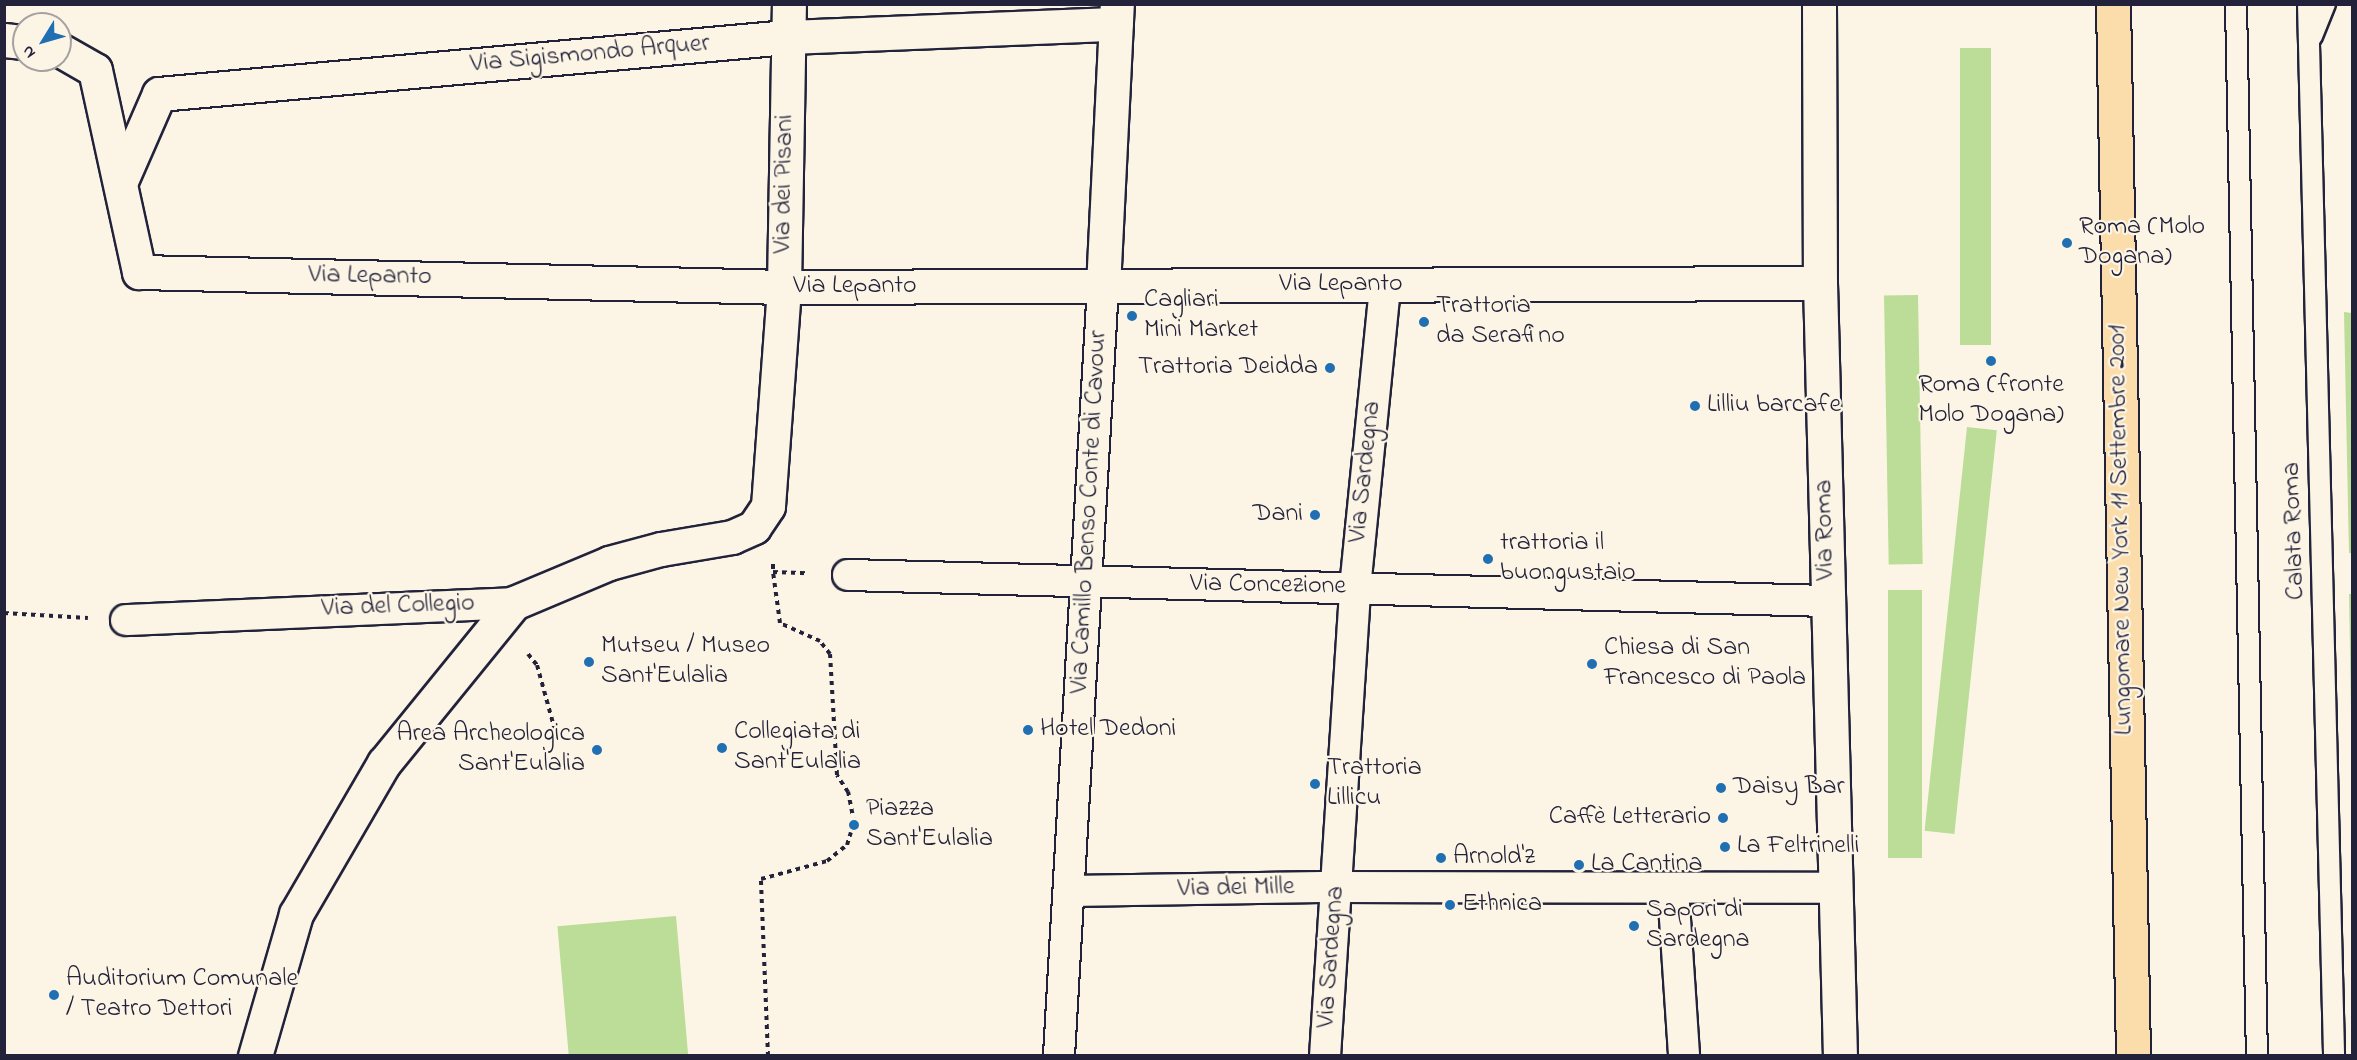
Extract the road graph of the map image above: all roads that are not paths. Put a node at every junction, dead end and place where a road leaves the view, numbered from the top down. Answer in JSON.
{"nodes":[{"id":1,"x":789,"y":4,"type":"edge"},
{"id":2,"x":1820,"y":4,"type":"edge"},
{"id":3,"x":2113,"y":4,"type":"edge"},
{"id":4,"x":2236,"y":4,"type":"edge"},
{"id":5,"x":2308,"y":4,"type":"edge"},
{"id":6,"x":2325,"y":4,"type":"edge"},
{"id":7,"x":1116,"y":14,"type":"edge"},
{"id":8,"x":788,"y":37,"type":"junction"},
{"id":9,"x":2309,"y":45,"type":"junction"},
{"id":10,"x":72,"y":57,"type":"edge"},
{"id":11,"x":121,"y":181,"type":"junction"},
{"id":12,"x":1820,"y":283,"type":"junction"},
{"id":13,"x":1385,"y":285,"type":"junction"},
{"id":14,"x":784,"y":287,"type":"junction"},
{"id":15,"x":1103,"y":287,"type":"junction"},
{"id":16,"x":768,"y":506,"type":"joint"},
{"id":17,"x":848,"y":575,"type":"road end"},
{"id":18,"x":1084,"y":583,"type":"junction"},
{"id":19,"x":1355,"y":588,"type":"junction"},
{"id":20,"x":1828,"y":601,"type":"junction"},
{"id":21,"x":507,"y":613,"type":"junction"},
{"id":22,"x":126,"y":620,"type":"road end"},
{"id":23,"x":1336,"y":887,"type":"junction"},
{"id":24,"x":1834,"y":888,"type":"junction"},
{"id":25,"x":1673,"y":889,"type":"junction"},
{"id":26,"x":1070,"y":891,"type":"junction"},
{"id":27,"x":255,"y":1056,"type":"edge"},
{"id":28,"x":1059,"y":1056,"type":"edge"},
{"id":29,"x":1325,"y":1056,"type":"edge"},
{"id":30,"x":1684,"y":1056,"type":"edge"},
{"id":31,"x":1840,"y":1056,"type":"edge"},
{"id":32,"x":2133,"y":1056,"type":"edge"},
{"id":33,"x":2257,"y":1056,"type":"edge"},
{"id":34,"x":2334,"y":1056,"type":"edge"}],
"edges":[{"from":1,"to":8,"type":"street","name":"Via dei Pisani"},
{"from":2,"to":12,"type":"street","name":"Via Roma"},
{"from":3,"to":32,"type":"main road","name":"Lungomare New York 11 Settembre 2001"},
{"from":4,"to":33,"type":"lane"},
{"from":5,"to":9,"type":"lane","name":"Calata Roma"},
{"from":6,"to":9,"type":"lane"},
{"from":7,"to":8,"type":"street","name":"Via Sigismondo Arquer"},
{"from":7,"to":15,"type":"street","name":"Via Camillo Benso Conte di Cavour"},
{"from":8,"to":11,"type":"street","name":"Via Sigismondo Arquer"},
{"from":8,"to":14,"type":"street","name":"Via dei Pisani"},
{"from":9,"to":34,"type":"lane","name":"Calata Roma"},
{"from":10,"to":11,"type":"street","name":"Via Lepanto"},
{"from":11,"to":14,"type":"street","name":"Via Lepanto"},
{"from":12,"to":13,"type":"street","name":"Via Lepanto"},
{"from":12,"to":20,"type":"street","name":"Via Roma"},
{"from":13,"to":15,"type":"street","name":"Via Lepanto"},
{"from":13,"to":19,"type":"street","name":"Via Sardegna"},
{"from":14,"to":15,"type":"street","name":"Via Lepanto"},
{"from":14,"to":16,"type":"street","name":"Via dei Pisani"},
{"from":15,"to":18,"type":"street","name":"Via Camillo Benso Conte di Cavour"},
{"from":16,"to":21,"type":"street","name":"Via del Collegio"},
{"from":17,"to":18,"type":"street","name":"Via Concezione"},
{"from":18,"to":19,"type":"street","name":"Via Concezione"},
{"from":18,"to":26,"type":"street","name":"Via Camillo Benso Conte di Cavour"},
{"from":19,"to":20,"type":"street","name":"Via Concezione"},
{"from":19,"to":23,"type":"street","name":"Via Sardegna"},
{"from":20,"to":24,"type":"street","name":"Via Roma"},
{"from":21,"to":22,"type":"street","name":"Via del Collegio"},
{"from":21,"to":27,"type":"street"},
{"from":23,"to":25,"type":"street","name":"Via dei Mille"},
{"from":23,"to":26,"type":"street","name":"Via dei Mille"},
{"from":23,"to":29,"type":"street","name":"Via Sardegna"},
{"from":24,"to":25,"type":"street","name":"Via dei Mille"},
{"from":24,"to":31,"type":"street","name":"Via Roma"},
{"from":25,"to":30,"type":"street"},
{"from":26,"to":28,"type":"street","name":"Via Camillo Benso Conte di Cavour"}]}
